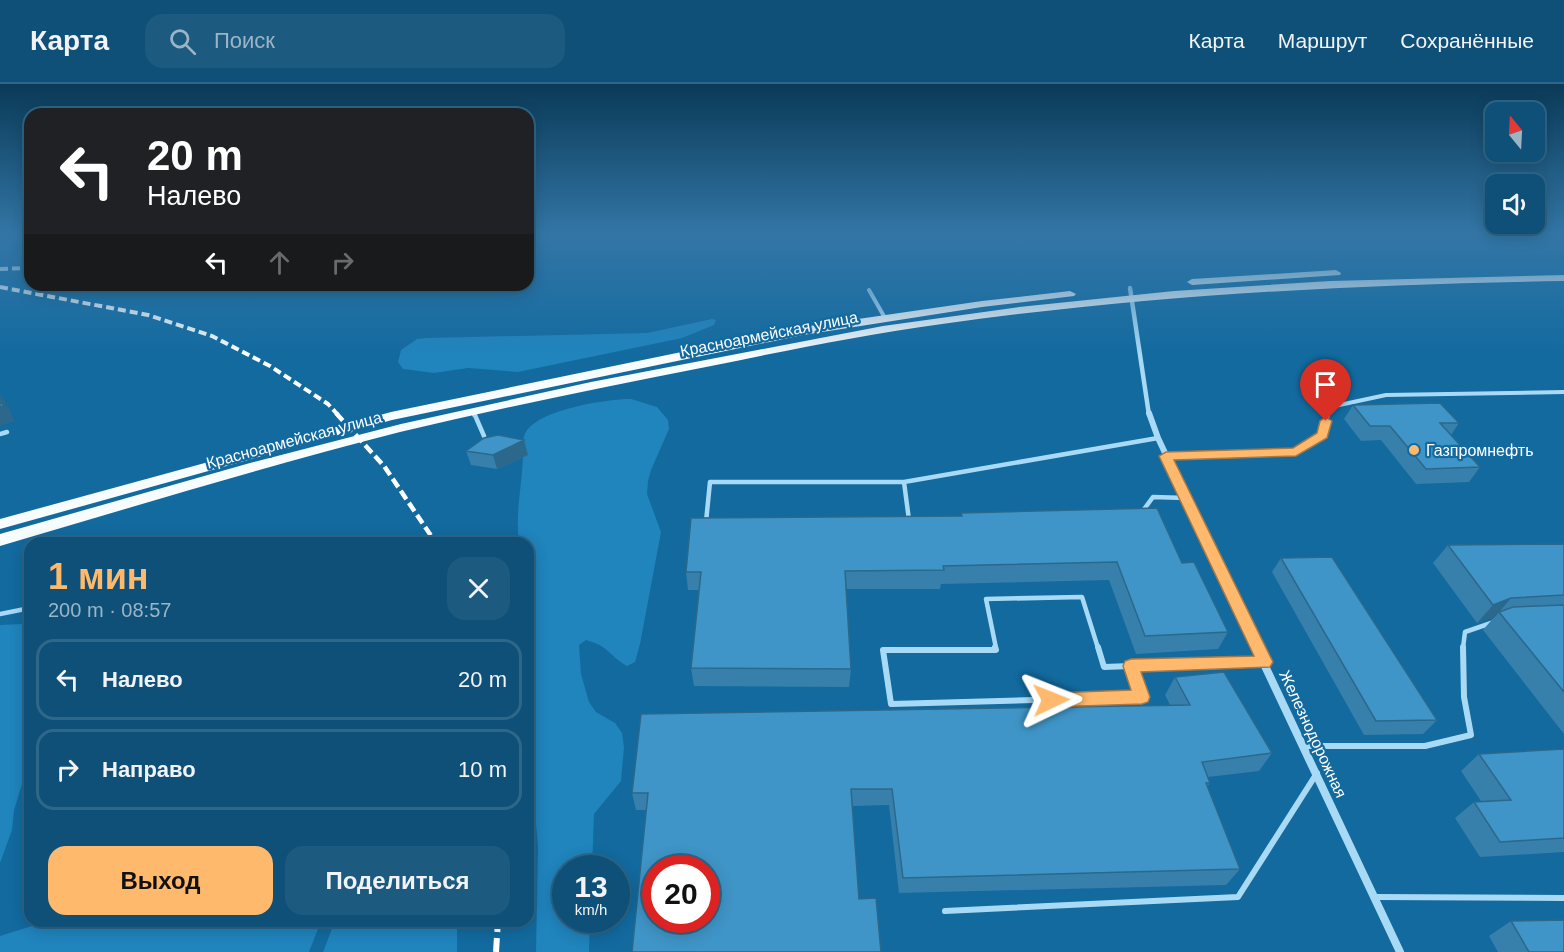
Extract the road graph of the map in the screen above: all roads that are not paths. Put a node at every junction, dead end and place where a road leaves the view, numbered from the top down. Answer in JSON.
{"nodes":[{"id":1,"x":1300,"y":276,"type":"edge"},
{"id":2,"x":1564,"y":278,"type":"edge"},
{"id":3,"x":869,"y":290,"type":"dead end"},
{"id":4,"x":1131,"y":293,"type":"junction"},
{"id":5,"x":885,"y":318,"type":"junction"},
{"id":6,"x":1564,"y":392,"type":"edge"},
{"id":7,"x":472,"y":412,"type":"junction"},
{"id":8,"x":7,"y":432,"type":"dead end"},
{"id":9,"x":0,"y":434,"type":"edge"},
{"id":10,"x":484,"y":436,"type":"edge"},
{"id":11,"x":1158,"y":438,"type":"junction"},
{"id":12,"x":1166,"y":456,"type":"junction"},
{"id":13,"x":904,"y":482,"type":"junction"},
{"id":14,"x":1186,"y":498,"type":"junction"},
{"id":15,"x":1141,"y":514,"type":"edge"},
{"id":16,"x":0,"y":524,"type":"edge"},
{"id":17,"x":718,"y":524,"type":"edge"},
{"id":18,"x":898,"y":524,"type":"edge"},
{"id":19,"x":0,"y":540,"type":"edge"},
{"id":20,"x":24,"y":609,"type":"edge"},
{"id":21,"x":0,"y":614,"type":"edge"},
{"id":22,"x":1507,"y":621,"type":"edge"},
{"id":23,"x":1265,"y":662,"type":"junction"},
{"id":24,"x":1131,"y":666,"type":"junction"},
{"id":25,"x":1304,"y":747,"type":"junction"},
{"id":26,"x":1317,"y":773,"type":"junction"},
{"id":27,"x":1374,"y":897,"type":"junction"},
{"id":28,"x":1564,"y":897,"type":"edge"},
{"id":29,"x":945,"y":912,"type":"dead end"},
{"id":30,"x":1400,"y":952,"type":"edge"}],
"edges":[{"from":1,"to":4,"type":"main road","name":"Красноармейская улица"},
{"from":2,"to":4,"type":"main road","name":"Красноармейская улица"},
{"from":3,"to":5,"type":"lane"},
{"from":4,"to":5,"type":"main road","name":"Красноармейская улица"},
{"from":4,"to":7,"type":"main road","name":"Красноармейская улица"},
{"from":4,"to":11,"type":"street","name":"Железнодорожная"},
{"from":5,"to":16,"type":"main road","name":"Красноармейская улица"},
{"from":6,"to":12,"type":"lane"},
{"from":7,"to":10,"type":"lane"},
{"from":7,"to":19,"type":"main road","name":"Красноармейская улица"},
{"from":8,"to":9,"type":"lane"},
{"from":11,"to":12,"type":"street","name":"Железнодорожная"},
{"from":11,"to":13,"type":"lane"},
{"from":12,"to":14,"type":"street","name":"Железнодорожная"},
{"from":13,"to":17,"type":"lane"},
{"from":13,"to":18,"type":"lane"},
{"from":14,"to":15,"type":"lane"},
{"from":14,"to":23,"type":"street","name":"Железнодорожная"},
{"from":20,"to":21,"type":"lane"},
{"from":22,"to":25,"type":"lane"},
{"from":23,"to":24,"type":"lane"},
{"from":23,"to":25,"type":"street","name":"Железнодорожная"},
{"from":24,"to":24,"type":"lane"},
{"from":25,"to":26,"type":"street","name":"Железнодорожная"},
{"from":26,"to":27,"type":"street","name":"Железнодорожная"},
{"from":26,"to":29,"type":"lane"},
{"from":27,"to":28,"type":"lane"},
{"from":27,"to":30,"type":"street","name":"Железнодорожная"}]}
